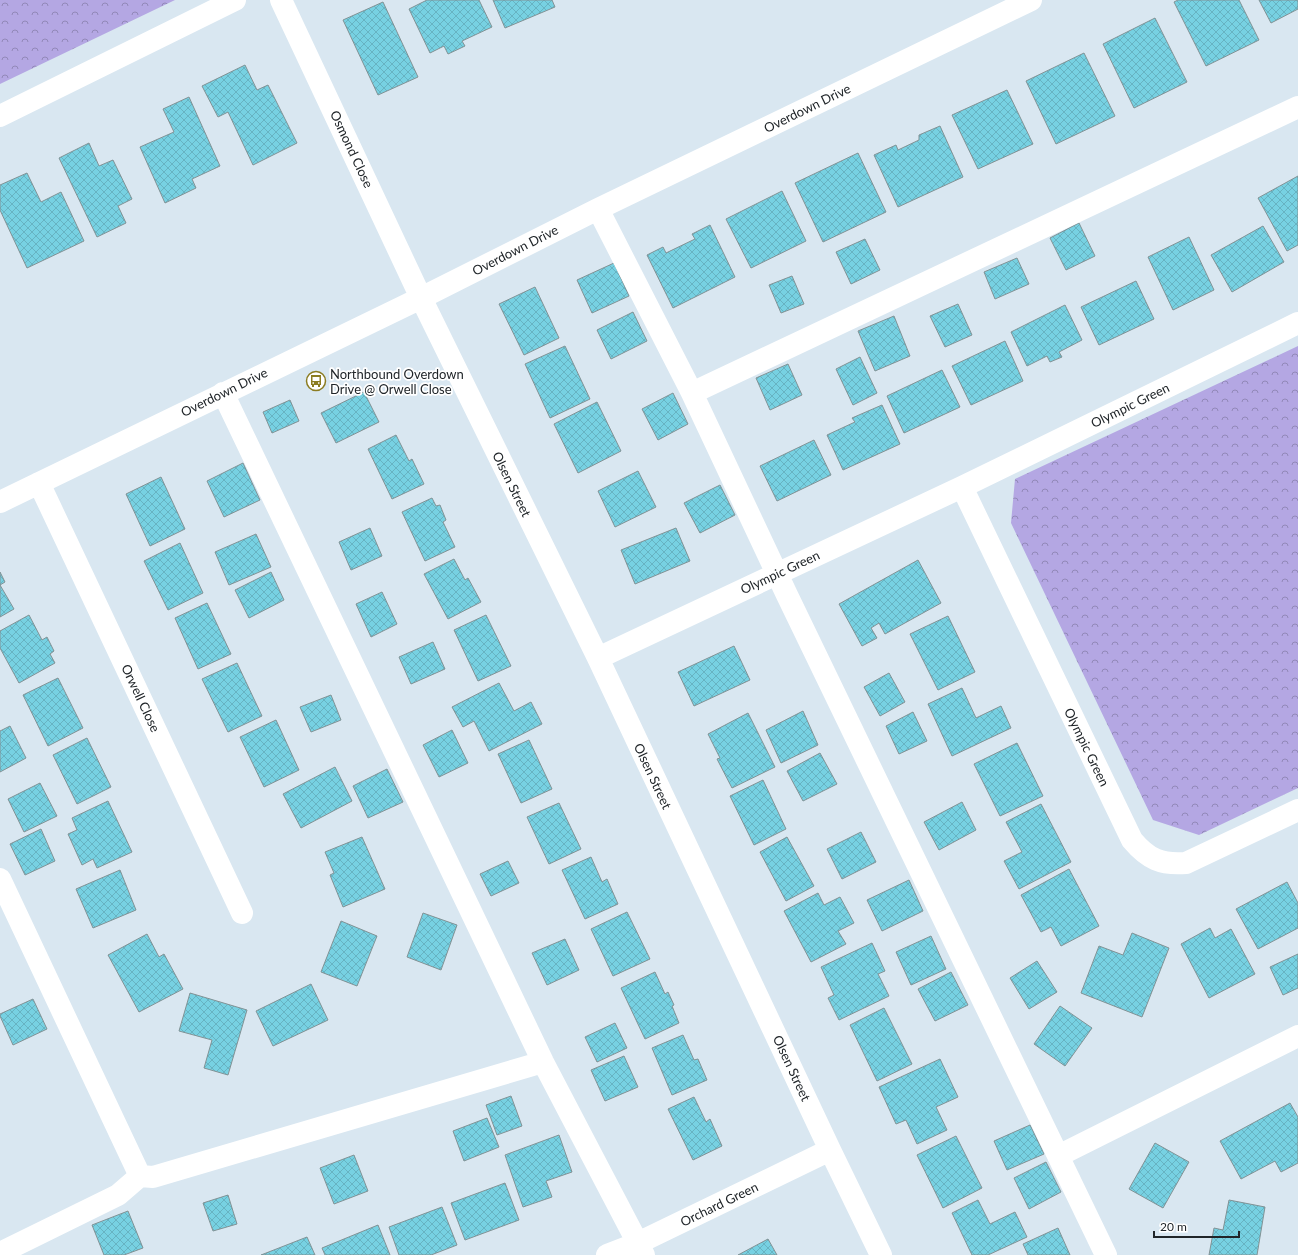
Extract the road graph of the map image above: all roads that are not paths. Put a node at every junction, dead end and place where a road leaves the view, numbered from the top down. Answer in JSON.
{"nodes":[{"id":1,"x":235,"y":0,"type":"edge"},
{"id":2,"x":281,"y":0,"type":"edge"},
{"id":3,"x":1031,"y":0,"type":"edge"},
{"id":4,"x":1298,"y":107,"type":"edge"},
{"id":5,"x":0,"y":116,"type":"edge"},
{"id":6,"x":598,"y":208,"type":"junction"},
{"id":7,"x":421,"y":298,"type":"junction"},
{"id":8,"x":1298,"y":323,"type":"edge"},
{"id":9,"x":223,"y":393,"type":"junction"},
{"id":10,"x":692,"y":393,"type":"junction"},
{"id":11,"x":40,"y":483,"type":"junction"},
{"id":12,"x":962,"y":487,"type":"junction"},
{"id":13,"x":0,"y":502,"type":"edge"},
{"id":14,"x":776,"y":574,"type":"junction"},
{"id":15,"x":598,"y":658,"type":"junction"},
{"id":16,"x":1298,"y":810,"type":"edge"},
{"id":17,"x":0,"y":879,"type":"edge"},
{"id":18,"x":242,"y":912,"type":"dead end"},
{"id":19,"x":1298,"y":1036,"type":"edge"},
{"id":20,"x":543,"y":1062,"type":"junction"},
{"id":21,"x":830,"y":1150,"type":"junction"},
{"id":22,"x":1058,"y":1156,"type":"junction"},
{"id":23,"x":140,"y":1176,"type":"junction"},
{"id":24,"x":641,"y":1249,"type":"edge"},
{"id":25,"x":0,"y":1253,"type":"edge"},
{"id":26,"x":607,"y":1255,"type":"edge"},
{"id":27,"x":881,"y":1255,"type":"edge"},
{"id":28,"x":1106,"y":1255,"type":"edge"}],
"edges":[{"from":1,"to":5,"type":"street"},
{"from":2,"to":7,"type":"street","name":"Osmond Close"},
{"from":3,"to":6,"type":"street","name":"Overdown Drive"},
{"from":4,"to":10,"type":"street"},
{"from":6,"to":7,"type":"street","name":"Overdown Drive"},
{"from":6,"to":10,"type":"street"},
{"from":7,"to":9,"type":"street","name":"Overdown Drive"},
{"from":7,"to":15,"type":"street","name":"Olsen Street"},
{"from":8,"to":12,"type":"street","name":"Olympic Green"},
{"from":9,"to":11,"type":"street","name":"Overdown Drive"},
{"from":9,"to":20,"type":"street"},
{"from":10,"to":14,"type":"street"},
{"from":11,"to":13,"type":"street","name":"Overdown Drive"},
{"from":11,"to":18,"type":"street","name":"Orwell Close"},
{"from":12,"to":14,"type":"street","name":"Olympic Green"},
{"from":12,"to":16,"type":"street","name":"Olympic Green"},
{"from":14,"to":15,"type":"street","name":"Olympic Green"},
{"from":14,"to":22,"type":"street"},
{"from":15,"to":21,"type":"street","name":"Olsen Street"},
{"from":17,"to":23,"type":"street"},
{"from":19,"to":22,"type":"street"},
{"from":20,"to":23,"type":"street"},
{"from":20,"to":24,"type":"street"},
{"from":21,"to":24,"type":"street","name":"Orchard Green"},
{"from":21,"to":27,"type":"street","name":"Olsen Street"},
{"from":22,"to":28,"type":"street"},
{"from":23,"to":25,"type":"street"},
{"from":24,"to":26,"type":"street","name":"Orchard Green"}]}
